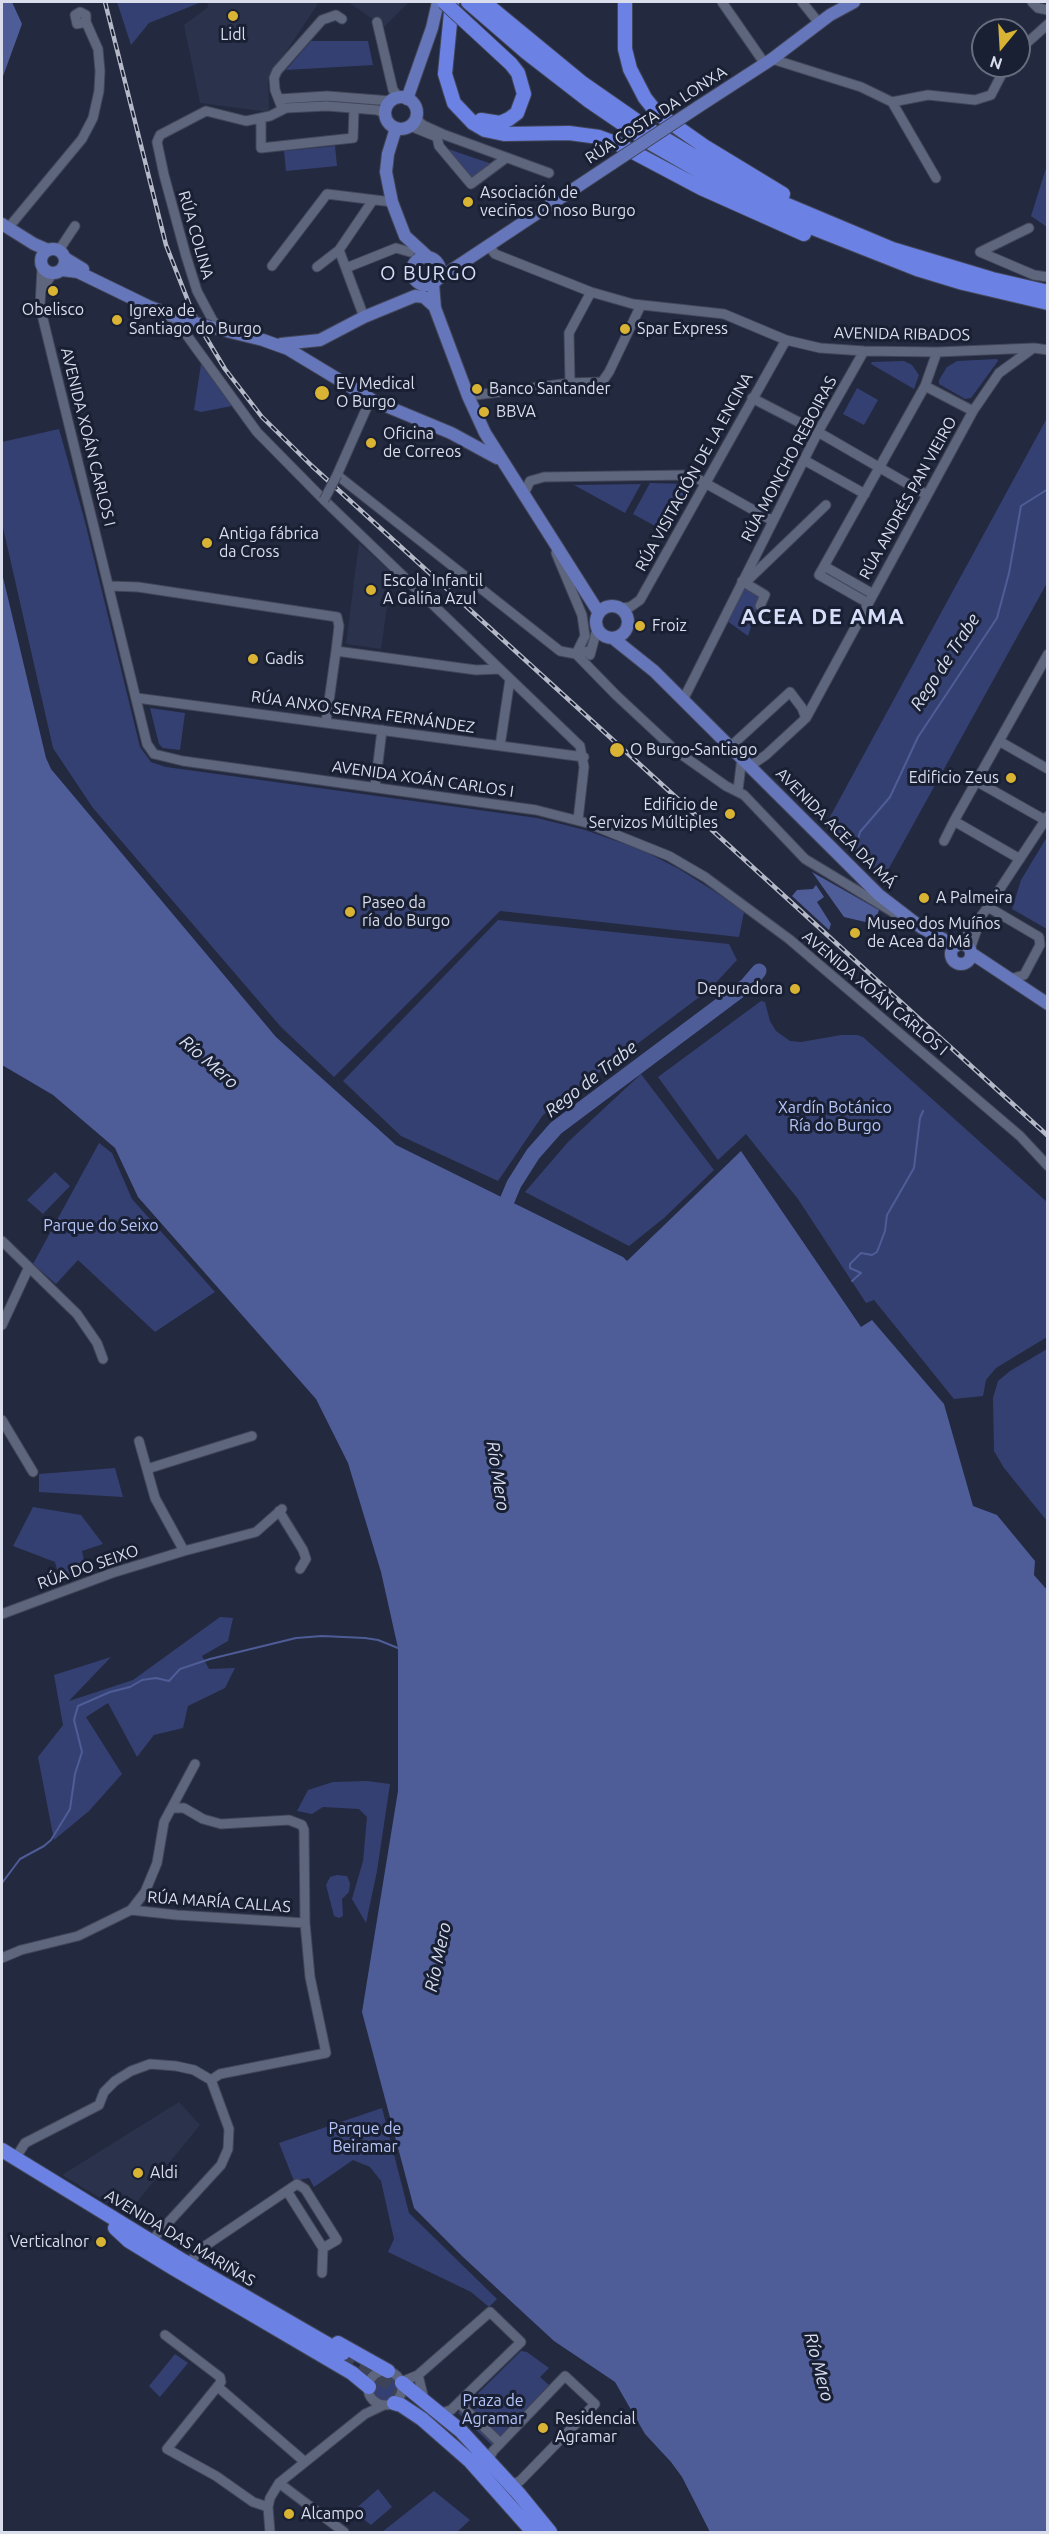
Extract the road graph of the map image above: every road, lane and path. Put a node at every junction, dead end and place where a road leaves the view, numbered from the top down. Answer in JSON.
{"nodes":[{"id":1,"x":438,"y":2,"type":"edge"},
{"id":2,"x":444,"y":2,"type":"edge"},
{"id":3,"x":452,"y":2,"type":"edge"},
{"id":4,"x":458,"y":2,"type":"edge"},
{"id":5,"x":616,"y":2,"type":"edge"},
{"id":6,"x":722,"y":2,"type":"edge"},
{"id":7,"x":802,"y":2,"type":"edge"},
{"id":8,"x":854,"y":2,"type":"edge"},
{"id":9,"x":1032,"y":2,"type":"edge"},
{"id":10,"x":475,"y":4,"type":"edge"},
{"id":11,"x":625,"y":8,"type":"edge"},
{"id":12,"x":1047,"y":9,"type":"edge"},
{"id":13,"x":342,"y":19,"type":"dead end"},
{"id":14,"x":86,"y":22,"type":"dead end"},
{"id":15,"x":377,"y":22,"type":"dead end"},
{"id":16,"x":819,"y":23,"type":"junction"},
{"id":17,"x":1047,"y":24,"type":"edge"},
{"id":18,"x":1031,"y":39,"type":"edge"},
{"id":19,"x":769,"y":62,"type":"junction"},
{"id":20,"x":1000,"y":78,"type":"edge"},
{"id":21,"x":395,"y":98,"type":"junction"},
{"id":22,"x":892,"y":102,"type":"junction"},
{"id":23,"x":280,"y":103,"type":"junction"},
{"id":24,"x":354,"y":109,"type":"junction"},
{"id":25,"x":385,"y":113,"type":"junction"},
{"id":26,"x":261,"y":118,"type":"junction"},
{"id":27,"x":413,"y":123,"type":"junction"},
{"id":28,"x":396,"y":128,"type":"junction"},
{"id":29,"x":506,"y":159,"type":"junction"},
{"id":30,"x":549,"y":173,"type":"dead end"},
{"id":31,"x":936,"y":178,"type":"dead end"},
{"id":32,"x":373,"y":200,"type":"junction"},
{"id":33,"x":392,"y":202,"type":"junction"},
{"id":34,"x":822,"y":220,"type":"junction"},
{"id":35,"x":75,"y":226,"type":"dead end"},
{"id":36,"x":4,"y":227,"type":"edge"},
{"id":37,"x":1029,"y":228,"type":"dead end"},
{"id":38,"x":405,"y":236,"type":"junction"},
{"id":39,"x":488,"y":245,"type":"junction"},
{"id":40,"x":339,"y":250,"type":"junction"},
{"id":41,"x":475,"y":254,"type":"junction"},
{"id":42,"x":412,"y":258,"type":"junction"},
{"id":43,"x":433,"y":260,"type":"junction"},
{"id":44,"x":53,"y":261,"type":"junction"},
{"id":45,"x":272,"y":266,"type":"dead end"},
{"id":46,"x":317,"y":267,"type":"dead end"},
{"id":47,"x":346,"y":268,"type":"junction"},
{"id":48,"x":917,"y":269,"type":"junction"},
{"id":49,"x":1047,"y":277,"type":"edge"},
{"id":50,"x":414,"y":278,"type":"junction"},
{"id":51,"x":435,"y":281,"type":"junction"},
{"id":52,"x":591,"y":292,"type":"junction"},
{"id":53,"x":1047,"y":292,"type":"edge"},
{"id":54,"x":403,"y":301,"type":"junction"},
{"id":55,"x":1047,"y":303,"type":"edge"},
{"id":56,"x":641,"y":305,"type":"junction"},
{"id":57,"x":435,"y":308,"type":"junction"},
{"id":58,"x":166,"y":313,"type":"junction"},
{"id":59,"x":364,"y":317,"type":"junction"},
{"id":60,"x":216,"y":328,"type":"junction"},
{"id":61,"x":320,"y":340,"type":"junction"},
{"id":62,"x":786,"y":340,"type":"junction"},
{"id":63,"x":274,"y":343,"type":"junction"},
{"id":64,"x":1034,"y":348,"type":"junction"},
{"id":65,"x":1003,"y":350,"type":"junction"},
{"id":66,"x":864,"y":351,"type":"junction"},
{"id":67,"x":1047,"y":351,"type":"edge"},
{"id":68,"x":938,"y":352,"type":"junction"},
{"id":69,"x":323,"y":368,"type":"junction"},
{"id":70,"x":999,"y":373,"type":"junction"},
{"id":71,"x":570,"y":383,"type":"junction"},
{"id":72,"x":925,"y":386,"type":"junction"},
{"id":73,"x":468,"y":396,"type":"junction"},
{"id":74,"x":752,"y":398,"type":"junction"},
{"id":75,"x":374,"y":401,"type":"junction"},
{"id":76,"x":973,"y":411,"type":"junction"},
{"id":77,"x":477,"y":414,"type":"junction"},
{"id":78,"x":818,"y":432,"type":"junction"},
{"id":79,"x":451,"y":433,"type":"junction"},
{"id":80,"x":804,"y":460,"type":"junction"},
{"id":81,"x":503,"y":462,"type":"junction"},
{"id":82,"x":880,"y":466,"type":"junction"},
{"id":83,"x":337,"y":475,"type":"junction"},
{"id":84,"x":704,"y":484,"type":"junction"},
{"id":85,"x":524,"y":494,"type":"junction"},
{"id":86,"x":865,"y":494,"type":"junction"},
{"id":87,"x":927,"y":495,"type":"junction"},
{"id":88,"x":324,"y":500,"type":"junction"},
{"id":89,"x":826,"y":505,"type":"dead end"},
{"id":90,"x":773,"y":521,"type":"junction"},
{"id":91,"x":548,"y":534,"type":"junction"},
{"id":92,"x":742,"y":581,"type":"junction"},
{"id":93,"x":109,"y":586,"type":"junction"},
{"id":94,"x":871,"y":599,"type":"junction"},
{"id":95,"x":760,"y":606,"type":"dead end"},
{"id":96,"x":609,"y":609,"type":"junction"},
{"id":97,"x":597,"y":628,"type":"junction"},
{"id":98,"x":628,"y":629,"type":"junction"},
{"id":99,"x":614,"y":639,"type":"junction"},
{"id":100,"x":336,"y":651,"type":"junction"},
{"id":101,"x":589,"y":651,"type":"junction"},
{"id":102,"x":576,"y":654,"type":"junction"},
{"id":103,"x":1047,"y":654,"type":"edge"},
{"id":104,"x":592,"y":668,"type":"junction"},
{"id":105,"x":500,"y":669,"type":"junction"},
{"id":106,"x":654,"y":671,"type":"junction"},
{"id":107,"x":510,"y":679,"type":"junction"},
{"id":108,"x":137,"y":698,"type":"junction"},
{"id":109,"x":683,"y":700,"type":"junction"},
{"id":110,"x":806,"y":718,"type":"junction"},
{"id":111,"x":326,"y":722,"type":"junction"},
{"id":112,"x":382,"y":730,"type":"junction"},
{"id":113,"x":999,"y":741,"type":"junction"},
{"id":114,"x":500,"y":746,"type":"junction"},
{"id":115,"x":730,"y":746,"type":"junction"},
{"id":116,"x":766,"y":755,"type":"junction"},
{"id":117,"x":584,"y":757,"type":"junction"},
{"id":118,"x":746,"y":761,"type":"junction"},
{"id":119,"x":1047,"y":770,"type":"edge"},
{"id":120,"x":760,"y":777,"type":"junction"},
{"id":121,"x":976,"y":781,"type":"junction"},
{"id":122,"x":375,"y":787,"type":"junction"},
{"id":123,"x":738,"y":790,"type":"junction"},
{"id":124,"x":1046,"y":818,"type":"edge"},
{"id":125,"x":578,"y":820,"type":"junction"},
{"id":126,"x":954,"y":821,"type":"junction"},
{"id":127,"x":944,"y":841,"type":"dead end"},
{"id":128,"x":1020,"y":859,"type":"junction"},
{"id":129,"x":986,"y":911,"type":"junction"},
{"id":130,"x":922,"y":928,"type":"junction"},
{"id":131,"x":962,"y":952,"type":"junction"},
{"id":132,"x":1016,"y":982,"type":"junction"},
{"id":133,"x":1047,"y":1004,"type":"edge"},
{"id":134,"x":1047,"y":1166,"type":"edge"},
{"id":135,"x":2,"y":1241,"type":"edge"},
{"id":136,"x":28,"y":1269,"type":"junction"},
{"id":137,"x":2,"y":1325,"type":"edge"},
{"id":138,"x":103,"y":1359,"type":"dead end"},
{"id":139,"x":2,"y":1420,"type":"edge"},
{"id":140,"x":252,"y":1436,"type":"dead end"},
{"id":141,"x":140,"y":1441,"type":"dead end"},
{"id":142,"x":147,"y":1469,"type":"junction"},
{"id":143,"x":33,"y":1472,"type":"dead end"},
{"id":144,"x":184,"y":1551,"type":"junction"},
{"id":145,"x":300,"y":1569,"type":"dead end"},
{"id":146,"x":2,"y":1614,"type":"edge"},
{"id":147,"x":195,"y":1764,"type":"dead end"},
{"id":148,"x":173,"y":1808,"type":"junction"},
{"id":149,"x":131,"y":1910,"type":"junction"},
{"id":150,"x":305,"y":1923,"type":"junction"},
{"id":151,"x":2,"y":1958,"type":"edge"},
{"id":152,"x":211,"y":2080,"type":"junction"},
{"id":153,"x":2,"y":2150,"type":"edge"},
{"id":154,"x":2,"y":2161,"type":"edge"},
{"id":155,"x":20,"y":2162,"type":"junction"},
{"id":156,"x":287,"y":2191,"type":"junction"},
{"id":157,"x":115,"y":2228,"type":"junction"},
{"id":158,"x":137,"y":2232,"type":"junction"},
{"id":159,"x":154,"y":2238,"type":"junction"},
{"id":160,"x":323,"y":2248,"type":"junction"},
{"id":161,"x":192,"y":2260,"type":"junction"},
{"id":162,"x":322,"y":2272,"type":"dead end"},
{"id":163,"x":165,"y":2335,"type":"dead end"},
{"id":164,"x":388,"y":2371,"type":"junction"},
{"id":165,"x":418,"y":2375,"type":"junction"},
{"id":166,"x":402,"y":2383,"type":"junction"},
{"id":167,"x":218,"y":2387,"type":"junction"},
{"id":168,"x":370,"y":2391,"type":"junction"},
{"id":169,"x":459,"y":2403,"type":"junction"},
{"id":170,"x":389,"y":2404,"type":"junction"},
{"id":171,"x":429,"y":2409,"type":"junction"},
{"id":172,"x":365,"y":2414,"type":"junction"},
{"id":173,"x":500,"y":2443,"type":"junction"},
{"id":174,"x":488,"y":2460,"type":"junction"},
{"id":175,"x":305,"y":2462,"type":"junction"},
{"id":176,"x":279,"y":2483,"type":"junction"},
{"id":177,"x":510,"y":2485,"type":"junction"},
{"id":178,"x":268,"y":2507,"type":"junction"},
{"id":179,"x":270,"y":2532,"type":"edge"},
{"id":180,"x":344,"y":2532,"type":"edge"},
{"id":181,"x":533,"y":2532,"type":"edge"},
{"id":182,"x":538,"y":2532,"type":"edge"},
{"id":183,"x":545,"y":2532,"type":"edge"},
{"id":184,"x":550,"y":2532,"type":"edge"}],
"edges":[{"from":1,"to":21,"type":"main road"},
{"from":2,"to":4,"type":"highway","bridge":true},
{"from":3,"to":48,"type":"highway"},
{"from":5,"to":11,"type":"highway"},
{"from":6,"to":19,"type":"street"},
{"from":7,"to":16,"type":"street"},
{"from":8,"to":16,"type":"main road","name":"RÚA COSTA DA LONXA"},
{"from":9,"to":12,"type":"street"},
{"from":10,"to":34,"type":"highway"},
{"from":10,"to":48,"type":"highway"},
{"from":11,"to":34,"type":"highway"},
{"from":13,"to":23,"type":"street"},
{"from":14,"to":36,"type":"street"},
{"from":15,"to":21,"type":"street"},
{"from":16,"to":19,"type":"main road","name":"RÚA COSTA DA LONXA"},
{"from":17,"to":18,"type":"street"},
{"from":19,"to":22,"type":"street"},
{"from":19,"to":39,"type":"main road","name":"RÚA COSTA DA LONXA","bridge":true},
{"from":20,"to":22,"type":"street"},
{"from":21,"to":23,"type":"street"},
{"from":21,"to":25,"type":"main road"},
{"from":21,"to":27,"type":"main road"},
{"from":22,"to":31,"type":"street"},
{"from":23,"to":24,"type":"street"},
{"from":23,"to":26,"type":"street"},
{"from":24,"to":25,"type":"street"},
{"from":24,"to":26,"type":"street"},
{"from":25,"to":28,"type":"main road"},
{"from":26,"to":60,"type":"street","name":"RÚA COLINA"},
{"from":27,"to":28,"type":"main road"},
{"from":27,"to":29,"type":"street"},
{"from":27,"to":29,"type":"street"},
{"from":28,"to":33,"type":"main road"},
{"from":29,"to":30,"type":"street"},
{"from":32,"to":33,"type":"street"},
{"from":32,"to":40,"type":"street"},
{"from":32,"to":45,"type":"street"},
{"from":33,"to":38,"type":"main road"},
{"from":34,"to":53,"type":"highway"},
{"from":35,"to":44,"type":"street"},
{"from":36,"to":44,"type":"main road"},
{"from":37,"to":49,"type":"street"},
{"from":38,"to":42,"type":"main road"},
{"from":38,"to":43,"type":"main road"},
{"from":39,"to":41,"type":"main road","name":"RÚA COSTA DA LONXA"},
{"from":39,"to":52,"type":"street","name":"AVENIDA RIBADOS"},
{"from":40,"to":46,"type":"street"},
{"from":40,"to":47,"type":"street"},
{"from":41,"to":43,"type":"main road","name":"RÚA COSTA DA LONXA"},
{"from":41,"to":51,"type":"main road","name":"RÚA COSTA DA LONXA"},
{"from":42,"to":43,"type":"main road","name":"RÚA COSTA DA LONXA"},
{"from":42,"to":47,"type":"street"},
{"from":42,"to":50,"type":"main road"},
{"from":43,"to":51,"type":"main road"},
{"from":44,"to":58,"type":"main road"},
{"from":44,"to":93,"type":"street","name":"AVENIDA XOÁN CARLOS I"},
{"from":47,"to":59,"type":"street"},
{"from":48,"to":55,"type":"highway"},
{"from":50,"to":51,"type":"main road"},
{"from":50,"to":54,"type":"main road"},
{"from":51,"to":57,"type":"main road"},
{"from":52,"to":56,"type":"street","name":"AVENIDA RIBADOS"},
{"from":52,"to":71,"type":"street"},
{"from":54,"to":57,"type":"main road"},
{"from":54,"to":59,"type":"main road"},
{"from":56,"to":62,"type":"street","name":"AVENIDA RIBADOS"},
{"from":56,"to":71,"type":"street"},
{"from":57,"to":73,"type":"main road"},
{"from":58,"to":60,"type":"main road","bridge":true},
{"from":58,"to":88,"type":"street"},
{"from":59,"to":61,"type":"main road"},
{"from":60,"to":63,"type":"main road"},
{"from":61,"to":63,"type":"main road"},
{"from":61,"to":69,"type":"main road"},
{"from":62,"to":66,"type":"street","name":"AVENIDA RIBADOS"},
{"from":62,"to":74,"type":"street","name":"RÚA VISITACIÓN DE LA ENCINA"},
{"from":63,"to":69,"type":"main road"},
{"from":64,"to":65,"type":"street","name":"AVENIDA RIBADOS"},
{"from":64,"to":67,"type":"street","name":"AVENIDA RIBADOS"},
{"from":64,"to":70,"type":"street","name":"RÚA ANDRÉS PAN VIEIRO"},
{"from":65,"to":68,"type":"street","name":"AVENIDA RIBADOS"},
{"from":65,"to":70,"type":"street","name":"RÚA ANDRÉS PAN VIEIRO"},
{"from":66,"to":68,"type":"street","name":"AVENIDA RIBADOS"},
{"from":66,"to":78,"type":"street","name":"RÚA MONCHO REBOIRAS"},
{"from":68,"to":72,"type":"street"},
{"from":69,"to":75,"type":"main road"},
{"from":70,"to":76,"type":"street","name":"RÚA ANDRÉS PAN VIEIRO"},
{"from":71,"to":73,"type":"street"},
{"from":72,"to":76,"type":"street"},
{"from":72,"to":82,"type":"street"},
{"from":73,"to":77,"type":"main road"},
{"from":74,"to":78,"type":"street"},
{"from":74,"to":84,"type":"street","name":"RÚA VISITACIÓN DE LA ENCINA"},
{"from":75,"to":79,"type":"main road"},
{"from":75,"to":83,"type":"street"},
{"from":76,"to":87,"type":"street","name":"RÚA ANDRÉS PAN VIEIRO"},
{"from":77,"to":79,"type":"main road"},
{"from":77,"to":81,"type":"main road"},
{"from":78,"to":80,"type":"street","name":"RÚA MONCHO REBOIRAS"},
{"from":78,"to":82,"type":"street"},
{"from":79,"to":81,"type":"main road"},
{"from":80,"to":86,"type":"street"},
{"from":80,"to":90,"type":"street","name":"RÚA MONCHO REBOIRAS"},
{"from":81,"to":85,"type":"main road"},
{"from":82,"to":86,"type":"street"},
{"from":82,"to":87,"type":"street"},
{"from":83,"to":88,"type":"street","bridge":true},
{"from":83,"to":102,"type":"street"},
{"from":84,"to":85,"type":"street"},
{"from":84,"to":90,"type":"street"},
{"from":84,"to":96,"type":"street","name":"RÚA VISITACIÓN DE LA ENCINA"},
{"from":85,"to":91,"type":"main road"},
{"from":86,"to":94,"type":"street"},
{"from":87,"to":94,"type":"street","name":"RÚA ANDRÉS PAN VIEIRO"},
{"from":88,"to":105,"type":"street"},
{"from":89,"to":92,"type":"street","name":"RÚA MONCHO REBOIRAS"},
{"from":90,"to":92,"type":"street","name":"RÚA MONCHO REBOIRAS"},
{"from":91,"to":96,"type":"main road"},
{"from":91,"to":102,"type":"street"},
{"from":92,"to":95,"type":"street"},
{"from":92,"to":109,"type":"street","name":"RÚA MONCHO REBOIRAS"},
{"from":93,"to":100,"type":"street"},
{"from":93,"to":108,"type":"street","name":"AVENIDA XOÁN CARLOS I"},
{"from":94,"to":110,"type":"street","name":"RÚA ANDRÉS PAN VIEIRO"},
{"from":96,"to":97,"type":"main road"},
{"from":96,"to":98,"type":"main road"},
{"from":97,"to":99,"type":"main road"},
{"from":97,"to":101,"type":"street"},
{"from":98,"to":99,"type":"main road"},
{"from":98,"to":106,"type":"main road"},
{"from":99,"to":106,"type":"main road"},
{"from":100,"to":105,"type":"street"},
{"from":100,"to":111,"type":"street"},
{"from":101,"to":102,"type":"street"},
{"from":101,"to":104,"type":"street"},
{"from":102,"to":104,"type":"street"},
{"from":103,"to":113,"type":"street"},
{"from":104,"to":123,"type":"street"},
{"from":105,"to":107,"type":"street"},
{"from":106,"to":109,"type":"main road","name":"AVENIDA ACEA DA MÁ"},
{"from":107,"to":114,"type":"street"},
{"from":107,"to":117,"type":"street"},
{"from":108,"to":111,"type":"street","name":"RÚA ANXO SENRA FERNÁNDEZ"},
{"from":108,"to":122,"type":"street","name":"AVENIDA XOÁN CARLOS I"},
{"from":109,"to":115,"type":"main road","name":"AVENIDA ACEA DA MÁ"},
{"from":110,"to":115,"type":"street"},
{"from":110,"to":116,"type":"street","name":"RÚA ANDRÉS PAN VIEIRO"},
{"from":111,"to":112,"type":"street","name":"RÚA ANXO SENRA FERNÁNDEZ"},
{"from":112,"to":114,"type":"street","name":"RÚA ANXO SENRA FERNÁNDEZ"},
{"from":112,"to":122,"type":"street"},
{"from":113,"to":119,"type":"street"},
{"from":113,"to":121,"type":"street"},
{"from":114,"to":117,"type":"street","name":"RÚA ANXO SENRA FERNÁNDEZ"},
{"from":115,"to":118,"type":"main road","name":"AVENIDA ACEA DA MÁ"},
{"from":116,"to":118,"type":"street","name":"RÚA ANDRÉS PAN VIEIRO"},
{"from":116,"to":120,"type":"street"},
{"from":117,"to":125,"type":"street"},
{"from":118,"to":120,"type":"main road","name":"AVENIDA ACEA DA MÁ"},
{"from":118,"to":123,"type":"street"},
{"from":120,"to":130,"type":"main road","name":"AVENIDA ACEA DA MÁ"},
{"from":121,"to":124,"type":"street"},
{"from":121,"to":126,"type":"street"},
{"from":122,"to":125,"type":"street","name":"AVENIDA XOÁN CARLOS I"},
{"from":123,"to":130,"type":"street"},
{"from":124,"to":128,"type":"street"},
{"from":125,"to":134,"type":"street","name":"AVENIDA XOÁN CARLOS I"},
{"from":126,"to":127,"type":"street"},
{"from":126,"to":128,"type":"street"},
{"from":128,"to":129,"type":"street"},
{"from":129,"to":131,"type":"street"},
{"from":129,"to":132,"type":"street"},
{"from":130,"to":131,"type":"main road","name":"AVENIDA ACEA DA MÁ"},
{"from":131,"to":132,"type":"main road","name":"AVENIDA ACEA DA MÁ"},
{"from":132,"to":133,"type":"main road"},
{"from":135,"to":136,"type":"street"},
{"from":136,"to":137,"type":"street"},
{"from":136,"to":138,"type":"street"},
{"from":139,"to":143,"type":"street"},
{"from":140,"to":142,"type":"street"},
{"from":141,"to":142,"type":"street"},
{"from":142,"to":144,"type":"street"},
{"from":144,"to":145,"type":"street","name":"RÚA DO SEIXO"},
{"from":144,"to":146,"type":"street","name":"RÚA DO SEIXO"},
{"from":147,"to":148,"type":"street"},
{"from":148,"to":149,"type":"street"},
{"from":148,"to":150,"type":"street"},
{"from":149,"to":150,"type":"street","name":"RÚA MARÍA CALLAS"},
{"from":149,"to":151,"type":"street"},
{"from":150,"to":152,"type":"street"},
{"from":152,"to":155,"type":"street"},
{"from":152,"to":159,"type":"street"},
{"from":153,"to":155,"type":"highway","name":"AVENIDA DAS MARIÑAS"},
{"from":154,"to":157,"type":"highway","name":"AVENIDA DAS MARIÑAS"},
{"from":155,"to":158,"type":"highway","name":"AVENIDA DAS MARIÑAS"},
{"from":156,"to":160,"type":"street"},
{"from":156,"to":160,"type":"street"},
{"from":156,"to":161,"type":"street"},
{"from":157,"to":158,"type":"highway","name":"AVENIDA DAS MARIÑAS"},
{"from":157,"to":168,"type":"highway"},
{"from":158,"to":159,"type":"highway"},
{"from":159,"to":161,"type":"highway"},
{"from":160,"to":162,"type":"street"},
{"from":161,"to":164,"type":"highway"},
{"from":163,"to":167,"type":"street"},
{"from":164,"to":166,"type":"street"},
{"from":164,"to":168,"type":"street"},
{"from":165,"to":166,"type":"street"},
{"from":165,"to":169,"type":"street"},
{"from":165,"to":171,"type":"street"},
{"from":166,"to":170,"type":"street"},
{"from":166,"to":171,"type":"highway"},
{"from":167,"to":175,"type":"street"},
{"from":167,"to":178,"type":"street"},
{"from":168,"to":170,"type":"street"},
{"from":168,"to":172,"type":"street"},
{"from":169,"to":171,"type":"street"},
{"from":169,"to":173,"type":"street"},
{"from":170,"to":172,"type":"street"},
{"from":170,"to":181,"type":"highway"},
{"from":171,"to":174,"type":"highway"},
{"from":171,"to":182,"type":"highway"},
{"from":171,"to":183,"type":"highway"},
{"from":172,"to":175,"type":"street"},
{"from":173,"to":174,"type":"street"},
{"from":173,"to":177,"type":"street"},
{"from":174,"to":177,"type":"highway"},
{"from":175,"to":176,"type":"street"},
{"from":176,"to":178,"type":"street"},
{"from":176,"to":180,"type":"street"},
{"from":177,"to":184,"type":"highway"},
{"from":178,"to":179,"type":"street"}]}
